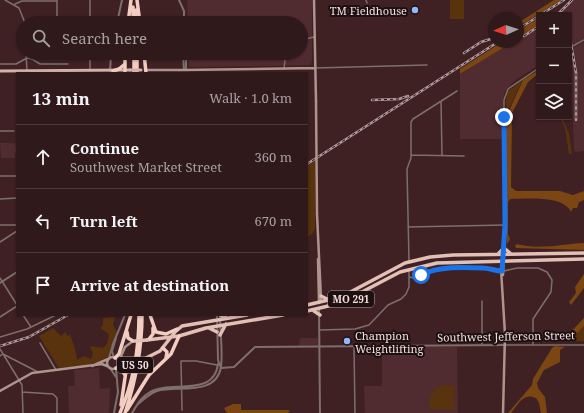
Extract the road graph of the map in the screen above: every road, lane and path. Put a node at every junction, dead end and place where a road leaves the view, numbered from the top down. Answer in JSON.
{"nodes":[{"id":1,"x":5,"y":0,"type":"edge"},
{"id":2,"x":56,"y":0,"type":"edge"},
{"id":3,"x":90,"y":0,"type":"edge"},
{"id":4,"x":122,"y":0,"type":"edge"},
{"id":5,"x":132,"y":0,"type":"edge"},
{"id":6,"x":136,"y":0,"type":"edge"},
{"id":7,"x":179,"y":0,"type":"edge"},
{"id":8,"x":314,"y":0,"type":"edge"},
{"id":9,"x":366,"y":0,"type":"edge"},
{"id":10,"x":366,"y":3,"type":"dead end"},
{"id":11,"x":15,"y":4,"type":"junction"},
{"id":12,"x":24,"y":16,"type":"edge"},
{"id":13,"x":57,"y":16,"type":"edge"},
{"id":14,"x":90,"y":16,"type":"edge"},
{"id":15,"x":119,"y":16,"type":"edge"},
{"id":16,"x":129,"y":16,"type":"edge"},
{"id":17,"x":134,"y":16,"type":"edge"},
{"id":18,"x":135,"y":16,"type":"edge"},
{"id":19,"x":139,"y":16,"type":"edge"},
{"id":20,"x":184,"y":16,"type":"edge"},
{"id":21,"x":315,"y":37,"type":"junction"},
{"id":22,"x":308,"y":38,"type":"edge"},
{"id":23,"x":584,"y":40,"type":"edge"},
{"id":24,"x":572,"y":46,"type":"edge"},
{"id":25,"x":23,"y":60,"type":"edge"},
{"id":26,"x":27,"y":60,"type":"edge"},
{"id":27,"x":31,"y":60,"type":"edge"},
{"id":28,"x":90,"y":60,"type":"edge"},
{"id":29,"x":111,"y":60,"type":"edge"},
{"id":30,"x":136,"y":60,"type":"edge"},
{"id":31,"x":145,"y":60,"type":"edge"},
{"id":32,"x":184,"y":60,"type":"edge"},
{"id":33,"x":285,"y":60,"type":"edge"},
{"id":34,"x":125,"y":63,"type":"joint"},
{"id":35,"x":0,"y":64,"type":"edge"},
{"id":36,"x":68,"y":64,"type":"dead end"},
{"id":37,"x":427,"y":65,"type":"dead end"},
{"id":38,"x":316,"y":68,"type":"junction"},
{"id":39,"x":251,"y":69,"type":"junction"},
{"id":40,"x":284,"y":69,"type":"junction"},
{"id":41,"x":27,"y":70,"type":"junction"},
{"id":42,"x":90,"y":70,"type":"junction"},
{"id":43,"x":185,"y":70,"type":"junction"},
{"id":44,"x":536,"y":70,"type":"edge"},
{"id":45,"x":0,"y":71,"type":"edge"},
{"id":46,"x":146,"y":71,"type":"edge"},
{"id":47,"x":160,"y":71,"type":"edge"},
{"id":48,"x":111,"y":72,"type":"edge"},
{"id":49,"x":125,"y":72,"type":"edge"},
{"id":50,"x":137,"y":72,"type":"edge"},
{"id":51,"x":252,"y":72,"type":"edge"},
{"id":52,"x":457,"y":91,"type":"dead end"},
{"id":53,"x":441,"y":101,"type":"junction"},
{"id":54,"x":0,"y":131,"type":"edge"},
{"id":55,"x":14,"y":131,"type":"dead end"},
{"id":56,"x":411,"y":155,"type":"junction"},
{"id":57,"x":442,"y":155,"type":"junction"},
{"id":58,"x":464,"y":156,"type":"dead end"},
{"id":59,"x":0,"y":176,"type":"edge"},
{"id":60,"x":16,"y":176,"type":"edge"},
{"id":61,"x":16,"y":198,"type":"edge"},
{"id":62,"x":0,"y":199,"type":"edge"},
{"id":63,"x":0,"y":225,"type":"edge"},
{"id":64,"x":16,"y":225,"type":"edge"},
{"id":65,"x":505,"y":225,"type":"junction"},
{"id":66,"x":408,"y":227,"type":"junction"},
{"id":67,"x":16,"y":232,"type":"edge"},
{"id":68,"x":0,"y":242,"type":"edge"},
{"id":69,"x":504,"y":248,"type":"junction"},
{"id":70,"x":584,"y":253,"type":"edge"},
{"id":71,"x":498,"y":254,"type":"junction"},
{"id":72,"x":504,"y":254,"type":"junction"},
{"id":73,"x":511,"y":254,"type":"junction"},
{"id":74,"x":318,"y":259,"type":"junction"},
{"id":75,"x":584,"y":259,"type":"edge"},
{"id":76,"x":409,"y":262,"type":"junction"},
{"id":77,"x":503,"y":263,"type":"junction"},
{"id":78,"x":409,"y":269,"type":"junction"},
{"id":79,"x":503,"y":271,"type":"junction"},
{"id":80,"x":16,"y":273,"type":"edge"},
{"id":81,"x":409,"y":277,"type":"junction"},
{"id":82,"x":0,"y":278,"type":"edge"},
{"id":83,"x":1,"y":282,"type":"edge"},
{"id":84,"x":321,"y":296,"type":"junction"},
{"id":85,"x":330,"y":300,"type":"junction"},
{"id":86,"x":482,"y":301,"type":"dead end"},
{"id":87,"x":319,"y":303,"type":"junction"},
{"id":88,"x":16,"y":304,"type":"edge"},
{"id":89,"x":308,"y":305,"type":"edge"},
{"id":90,"x":16,"y":307,"type":"edge"},
{"id":91,"x":319,"y":309,"type":"junction"},
{"id":92,"x":313,"y":310,"type":"junction"},
{"id":93,"x":308,"y":311,"type":"edge"},
{"id":94,"x":320,"y":315,"type":"junction"},
{"id":95,"x":24,"y":316,"type":"edge"},
{"id":96,"x":54,"y":316,"type":"edge"},
{"id":97,"x":125,"y":316,"type":"edge"},
{"id":98,"x":131,"y":316,"type":"edge"},
{"id":99,"x":140,"y":316,"type":"edge"},
{"id":100,"x":140,"y":316,"type":"edge"},
{"id":101,"x":150,"y":316,"type":"edge"},
{"id":102,"x":219,"y":316,"type":"edge"},
{"id":103,"x":221,"y":316,"type":"edge"},
{"id":104,"x":242,"y":316,"type":"edge"},
{"id":105,"x":277,"y":316,"type":"edge"},
{"id":106,"x":0,"y":317,"type":"edge"},
{"id":107,"x":228,"y":319,"type":"junction"},
{"id":108,"x":217,"y":321,"type":"junction"},
{"id":109,"x":152,"y":324,"type":"junction"},
{"id":110,"x":226,"y":324,"type":"junction"},
{"id":111,"x":219,"y":325,"type":"junction"},
{"id":112,"x":30,"y":327,"type":"junction"},
{"id":113,"x":206,"y":328,"type":"junction"},
{"id":114,"x":127,"y":329,"type":"junction"},
{"id":115,"x":177,"y":330,"type":"junction"},
{"id":116,"x":319,"y":330,"type":"junction"},
{"id":117,"x":219,"y":334,"type":"junction"},
{"id":118,"x":179,"y":336,"type":"junction"},
{"id":119,"x":0,"y":337,"type":"edge"},
{"id":120,"x":116,"y":337,"type":"junction"},
{"id":121,"x":171,"y":337,"type":"junction"},
{"id":122,"x":148,"y":340,"type":"junction"},
{"id":123,"x":134,"y":341,"type":"junction"},
{"id":124,"x":40,"y":343,"type":"dead end"},
{"id":125,"x":482,"y":345,"type":"junction"},
{"id":126,"x":505,"y":345,"type":"junction"},
{"id":127,"x":533,"y":345,"type":"junction"},
{"id":128,"x":584,"y":345,"type":"edge"},
{"id":129,"x":319,"y":347,"type":"junction"},
{"id":130,"x":354,"y":347,"type":"junction"},
{"id":131,"x":163,"y":348,"type":"junction"},
{"id":132,"x":0,"y":349,"type":"edge"},
{"id":133,"x":3,"y":354,"type":"junction"},
{"id":134,"x":0,"y":356,"type":"edge"},
{"id":135,"x":114,"y":358,"type":"junction"},
{"id":136,"x":108,"y":359,"type":"junction"},
{"id":137,"x":218,"y":360,"type":"junction"},
{"id":138,"x":119,"y":362,"type":"junction"},
{"id":139,"x":163,"y":362,"type":"junction"},
{"id":140,"x":132,"y":364,"type":"junction"},
{"id":141,"x":217,"y":365,"type":"junction"},
{"id":142,"x":92,"y":366,"type":"junction"},
{"id":143,"x":108,"y":367,"type":"junction"},
{"id":144,"x":116,"y":368,"type":"junction"},
{"id":145,"x":220,"y":368,"type":"junction"},
{"id":146,"x":56,"y":370,"type":"junction"},
{"id":147,"x":38,"y":372,"type":"junction"},
{"id":148,"x":126,"y":376,"type":"junction"},
{"id":149,"x":217,"y":376,"type":"junction"},
{"id":150,"x":19,"y":379,"type":"junction"},
{"id":151,"x":118,"y":386,"type":"junction"},
{"id":152,"x":182,"y":387,"type":"junction"},
{"id":153,"x":0,"y":391,"type":"edge"},
{"id":154,"x":22,"y":392,"type":"junction"},
{"id":155,"x":182,"y":410,"type":"dead end"},
{"id":156,"x":23,"y":413,"type":"edge"},
{"id":157,"x":57,"y":413,"type":"edge"},
{"id":158,"x":114,"y":413,"type":"edge"},
{"id":159,"x":120,"y":413,"type":"edge"},
{"id":160,"x":125,"y":413,"type":"edge"},
{"id":161,"x":132,"y":413,"type":"edge"},
{"id":162,"x":320,"y":413,"type":"edge"},
{"id":163,"x":354,"y":413,"type":"edge"},
{"id":164,"x":503,"y":413,"type":"edge"}],
"edges":[{"from":1,"to":11,"type":"street"},
{"from":2,"to":11,"type":"street"},
{"from":2,"to":13,"type":"street"},
{"from":3,"to":14,"type":"street"},
{"from":4,"to":15,"type":"street"},
{"from":5,"to":16,"type":"highway"},
{"from":5,"to":17,"type":"highway"},
{"from":6,"to":18,"type":"highway"},
{"from":6,"to":19,"type":"highway"},
{"from":7,"to":20,"type":"street"},
{"from":8,"to":21,"type":"main road"},
{"from":9,"to":10,"type":"street"},
{"from":11,"to":12,"type":"street"},
{"from":21,"to":22,"type":"street"},
{"from":21,"to":38,"type":"main road"},
{"from":23,"to":24,"type":"street"},
{"from":25,"to":35,"type":"street"},
{"from":26,"to":41,"type":"street"},
{"from":27,"to":36,"type":"street"},
{"from":28,"to":42,"type":"street"},
{"from":29,"to":48,"type":"street"},
{"from":30,"to":50,"type":"highway"},
{"from":31,"to":46,"type":"highway"},
{"from":32,"to":43,"type":"street"},
{"from":33,"to":40,"type":"street"},
{"from":34,"to":48,"type":"highway"},
{"from":34,"to":49,"type":"highway"},
{"from":37,"to":38,"type":"street"},
{"from":38,"to":40,"type":"main road"},
{"from":38,"to":74,"type":"main road","bridge":true},
{"from":39,"to":40,"type":"main road"},
{"from":39,"to":43,"type":"main road"},
{"from":39,"to":51,"type":"street"},
{"from":41,"to":42,"type":"main road"},
{"from":41,"to":45,"type":"main road"},
{"from":42,"to":48,"type":"main road"},
{"from":43,"to":47,"type":"main road"},
{"from":44,"to":65,"type":"street"},
{"from":46,"to":47,"type":"main road"},
{"from":46,"to":50,"type":"main road"},
{"from":48,"to":49,"type":"main road"},
{"from":49,"to":50,"type":"main road","bridge":true},
{"from":52,"to":53,"type":"street"},
{"from":53,"to":56,"type":"street"},
{"from":53,"to":57,"type":"street"},
{"from":54,"to":55,"type":"street"},
{"from":56,"to":57,"type":"street"},
{"from":56,"to":66,"type":"street"},
{"from":57,"to":58,"type":"street"},
{"from":59,"to":60,"type":"street"},
{"from":61,"to":62,"type":"street"},
{"from":63,"to":64,"type":"street"},
{"from":65,"to":66,"type":"street"},
{"from":65,"to":69,"type":"street"},
{"from":66,"to":76,"type":"street"},
{"from":67,"to":68,"type":"street"},
{"from":69,"to":71,"type":"highway"},
{"from":69,"to":72,"type":"street"},
{"from":69,"to":73,"type":"highway"},
{"from":70,"to":73,"type":"highway","number":"MO 291"},
{"from":71,"to":72,"type":"highway","number":"MO 291"},
{"from":71,"to":76,"type":"highway","number":"MO 291"},
{"from":72,"to":73,"type":"highway","number":"MO 291"},
{"from":72,"to":77,"type":"main road"},
{"from":74,"to":84,"type":"main road"},
{"from":74,"to":87,"type":"main road"},
{"from":75,"to":77,"type":"highway","number":"MO 291"},
{"from":76,"to":85,"type":"highway","number":"MO 291"},
{"from":77,"to":78,"type":"highway","number":"MO 291"},
{"from":77,"to":79,"type":"main road"},
{"from":78,"to":81,"type":"street"},
{"from":78,"to":91,"type":"highway","number":"MO 291"},
{"from":79,"to":81,"type":"street"},
{"from":79,"to":126,"type":"main road"},
{"from":79,"to":127,"type":"street"},
{"from":80,"to":83,"type":"street"},
{"from":81,"to":116,"type":"street"},
{"from":82,"to":83,"type":"street"},
{"from":83,"to":88,"type":"street"},
{"from":84,"to":85,"type":"highway"},
{"from":84,"to":87,"type":"main road"},
{"from":85,"to":87,"type":"highway","number":"MO 291"},
{"from":86,"to":125,"type":"street"},
{"from":87,"to":89,"type":"highway","number":"MO 291"},
{"from":87,"to":91,"type":"main road"},
{"from":90,"to":106,"type":"street"},
{"from":91,"to":92,"type":"highway","number":"MO 291"},
{"from":91,"to":94,"type":"street"},
{"from":92,"to":93,"type":"highway","number":"MO 291"},
{"from":92,"to":94,"type":"highway"},
{"from":94,"to":116,"type":"street"},
{"from":95,"to":112,"type":"street"},
{"from":96,"to":112,"type":"street"},
{"from":97,"to":120,"type":"street"},
{"from":98,"to":114,"type":"highway"},
{"from":99,"to":159,"type":"highway","number":"US 50"},
{"from":100,"to":160,"type":"highway","number":"US 50"},
{"from":101,"to":109,"type":"highway"},
{"from":102,"to":108,"type":"highway"},
{"from":103,"to":107,"type":"highway"},
{"from":104,"to":107,"type":"highway"},
{"from":105,"to":110,"type":"highway"},
{"from":107,"to":108,"type":"highway"},
{"from":108,"to":111,"type":"street"},
{"from":108,"to":115,"type":"highway"},
{"from":109,"to":115,"type":"highway"},
{"from":109,"to":122,"type":"highway"},
{"from":110,"to":111,"type":"highway"},
{"from":110,"to":117,"type":"highway"},
{"from":111,"to":113,"type":"highway"},
{"from":111,"to":117,"type":"street"},
{"from":112,"to":119,"type":"street"},
{"from":113,"to":117,"type":"highway"},
{"from":113,"to":118,"type":"highway"},
{"from":114,"to":123,"type":"highway"},
{"from":114,"to":135,"type":"highway"},
{"from":115,"to":121,"type":"highway"},
{"from":116,"to":129,"type":"street"},
{"from":117,"to":137,"type":"street"},
{"from":117,"to":145,"type":"street"},
{"from":118,"to":121,"type":"highway"},
{"from":118,"to":139,"type":"highway"},
{"from":120,"to":135,"type":"street"},
{"from":120,"to":136,"type":"street"},
{"from":121,"to":122,"type":"highway"},
{"from":121,"to":131,"type":"highway"},
{"from":122,"to":123,"type":"highway","bridge":true},
{"from":123,"to":138,"type":"main road"},
{"from":124,"to":146,"type":"street"},
{"from":125,"to":126,"type":"street","name":"Southwest Jefferson Street"},
{"from":125,"to":130,"type":"street","name":"Southwest Jefferson Street"},
{"from":126,"to":127,"type":"street","name":"Southwest Jefferson Street"},
{"from":126,"to":164,"type":"main road"},
{"from":127,"to":128,"type":"street","name":"Southwest Jefferson Street"},
{"from":129,"to":130,"type":"street","name":"Southwest Jefferson Street"},
{"from":129,"to":145,"type":"street","name":"Southwest Jefferson Street"},
{"from":129,"to":162,"type":"street"},
{"from":130,"to":163,"type":"street"},
{"from":131,"to":139,"type":"highway"},
{"from":131,"to":140,"type":"highway","bridge":true},
{"from":132,"to":133,"type":"street"},
{"from":133,"to":134,"type":"street"},
{"from":133,"to":147,"type":"street"},
{"from":133,"to":150,"type":"street"},
{"from":135,"to":136,"type":"main road"},
{"from":135,"to":138,"type":"main road"},
{"from":136,"to":142,"type":"main road"},
{"from":136,"to":143,"type":"main road"},
{"from":137,"to":141,"type":"street"},
{"from":137,"to":145,"type":"street"},
{"from":138,"to":140,"type":"main road"},
{"from":138,"to":144,"type":"main road"},
{"from":139,"to":160,"type":"highway"},
{"from":140,"to":148,"type":"highway"},
{"from":141,"to":149,"type":"street"},
{"from":141,"to":152,"type":"street"},
{"from":141,"to":152,"type":"street"},
{"from":142,"to":143,"type":"main road"},
{"from":142,"to":146,"type":"main road"},
{"from":143,"to":144,"type":"main road"},
{"from":143,"to":151,"type":"street"},
{"from":144,"to":148,"type":"highway"},
{"from":144,"to":151,"type":"street"},
{"from":145,"to":149,"type":"street"},
{"from":146,"to":147,"type":"main road"},
{"from":147,"to":150,"type":"main road"},
{"from":148,"to":159,"type":"highway"},
{"from":149,"to":152,"type":"street"},
{"from":150,"to":153,"type":"main road"},
{"from":150,"to":154,"type":"street"},
{"from":151,"to":158,"type":"street"},
{"from":152,"to":155,"type":"street"},
{"from":152,"to":161,"type":"street"},
{"from":154,"to":156,"type":"street"},
{"from":154,"to":157,"type":"street"}]}
